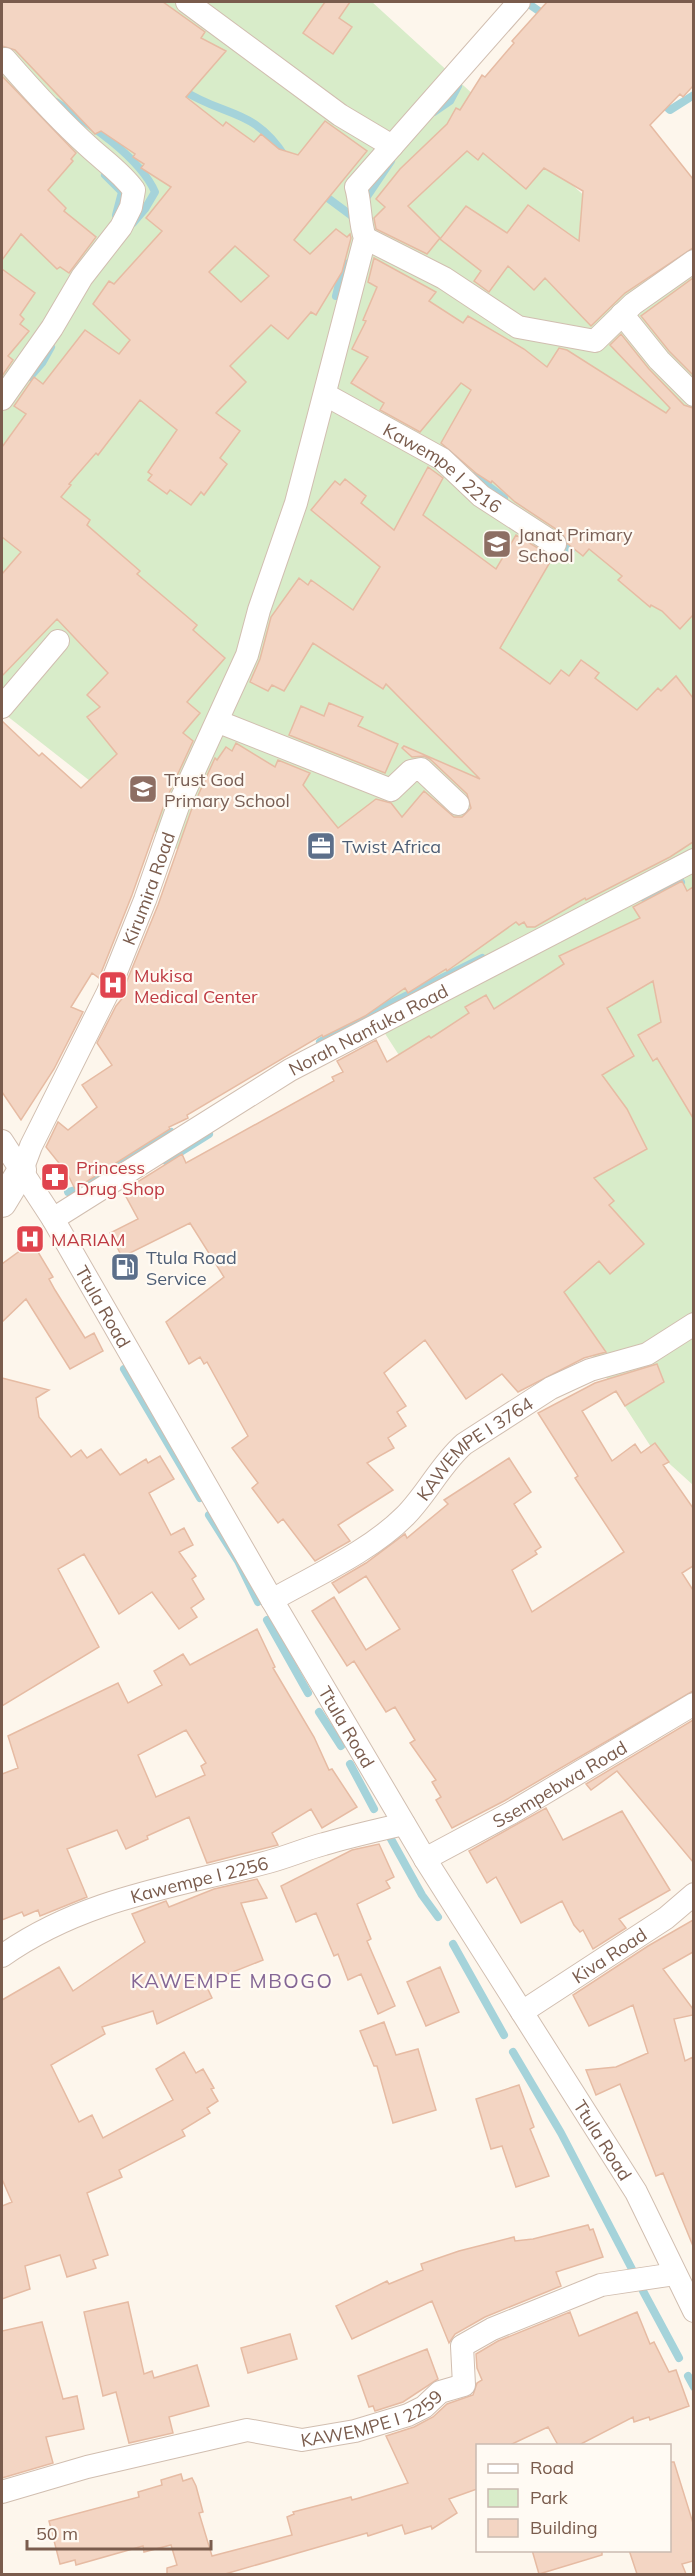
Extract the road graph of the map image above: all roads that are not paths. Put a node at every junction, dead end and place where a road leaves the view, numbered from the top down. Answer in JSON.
{"nodes":[{"id":1,"x":187,"y":2,"type":"edge"},
{"id":2,"x":519,"y":2,"type":"edge"},
{"id":3,"x":5,"y":59,"type":"dead end"},
{"id":4,"x":392,"y":146,"type":"junction"},
{"id":5,"x":365,"y":238,"type":"junction"},
{"id":6,"x":693,"y":261,"type":"edge"},
{"id":7,"x":622,"y":315,"type":"junction"},
{"id":8,"x":326,"y":395,"type":"junction"},
{"id":9,"x":693,"y":395,"type":"edge"},
{"id":10,"x":2,"y":399,"type":"edge"},
{"id":11,"x":555,"y":544,"type":"dead end"},
{"id":12,"x":58,"y":641,"type":"dead end"},
{"id":13,"x":2,"y":707,"type":"edge"},
{"id":14,"x":219,"y":722,"type":"junction"},
{"id":15,"x":459,"y":804,"type":"dead end"},
{"id":16,"x":692,"y":866,"type":"edge"},
{"id":17,"x":2,"y":1141,"type":"edge"},
{"id":18,"x":22,"y":1170,"type":"junction"},
{"id":19,"x":2,"y":1203,"type":"edge"},
{"id":20,"x":53,"y":1219,"type":"junction"},
{"id":21,"x":693,"y":1324,"type":"edge"},
{"id":22,"x":272,"y":1600,"type":"junction"},
{"id":23,"x":693,"y":1704,"type":"edge"},
{"id":24,"x":404,"y":1824,"type":"junction"},
{"id":25,"x":425,"y":1858,"type":"junction"},
{"id":26,"x":693,"y":1893,"type":"edge"},
{"id":27,"x":2,"y":1956,"type":"edge"},
{"id":28,"x":522,"y":2012,"type":"junction"},
{"id":29,"x":675,"y":2274,"type":"junction"},
{"id":30,"x":693,"y":2311,"type":"edge"},
{"id":31,"x":2,"y":2492,"type":"edge"}],
"edges":[{"from":1,"to":4,"type":"street"},
{"from":2,"to":4,"type":"street"},
{"from":3,"to":10,"type":"street"},
{"from":4,"to":5,"type":"street"},
{"from":5,"to":7,"type":"street"},
{"from":5,"to":8,"type":"street","name":"Kirumira Road"},
{"from":6,"to":7,"type":"street"},
{"from":7,"to":9,"type":"street"},
{"from":8,"to":11,"type":"street","name":"Kawempe I 2216"},
{"from":8,"to":14,"type":"street","name":"Kirumira Road"},
{"from":12,"to":13,"type":"street"},
{"from":14,"to":15,"type":"street"},
{"from":14,"to":18,"type":"street","name":"Kirumira Road"},
{"from":16,"to":20,"type":"street","name":"Norah Nanfuka Road"},
{"from":17,"to":18,"type":"street","name":"Ttula Road"},
{"from":18,"to":19,"type":"street"},
{"from":18,"to":20,"type":"street","name":"Ttula Road"},
{"from":20,"to":22,"type":"street","name":"Ttula Road"},
{"from":21,"to":22,"type":"street","name":"KAWEMPE I 3764"},
{"from":22,"to":24,"type":"street","name":"Ttula Road"},
{"from":23,"to":25,"type":"street","name":"Ssempebwa Road"},
{"from":24,"to":25,"type":"street","name":"Ttula Road"},
{"from":24,"to":27,"type":"street","name":"Kawempe I 2256"},
{"from":25,"to":28,"type":"street","name":"Ttula Road"},
{"from":26,"to":28,"type":"street","name":"Kiva Road"},
{"from":28,"to":29,"type":"street","name":"Ttula Road"},
{"from":29,"to":30,"type":"street","name":"Ttula Road"},
{"from":29,"to":31,"type":"street","name":"KAWEMPE I 2259"}]}
